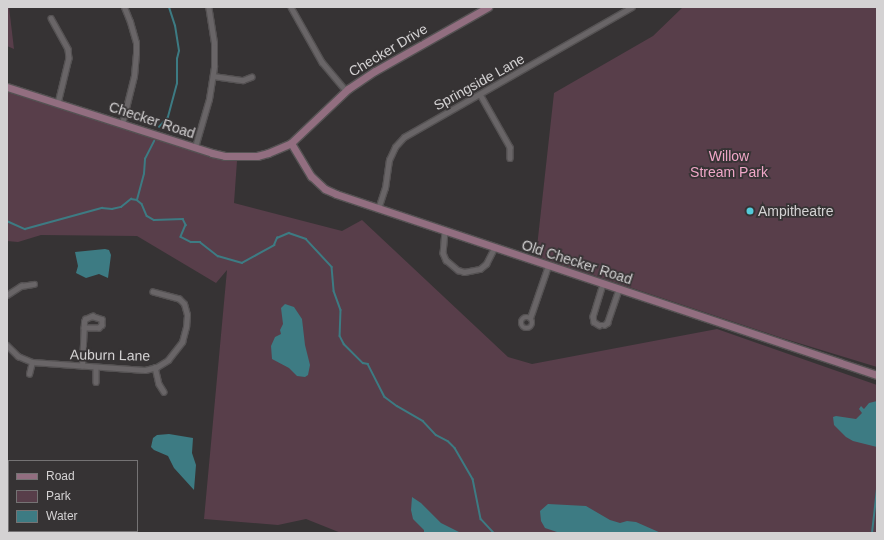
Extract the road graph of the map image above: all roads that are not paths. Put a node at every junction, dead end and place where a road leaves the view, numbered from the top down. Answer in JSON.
{"nodes":[{"id":1,"x":124,"y":7,"type":"edge"},
{"id":2,"x":208,"y":7,"type":"edge"},
{"id":3,"x":291,"y":7,"type":"edge"},
{"id":4,"x":488,"y":7,"type":"edge"},
{"id":5,"x":632,"y":7,"type":"edge"},
{"id":6,"x":52,"y":18,"type":"dead end"},
{"id":7,"x":213,"y":76,"type":"junction"},
{"id":8,"x":251,"y":77,"type":"dead end"},
{"id":9,"x":7,"y":87,"type":"edge"},
{"id":10,"x":346,"y":91,"type":"junction"},
{"id":11,"x":480,"y":94,"type":"junction"},
{"id":12,"x":58,"y":103,"type":"junction"},
{"id":13,"x":122,"y":124,"type":"junction"},
{"id":14,"x":291,"y":143,"type":"junction"},
{"id":15,"x":195,"y":147,"type":"junction"},
{"id":16,"x":510,"y":158,"type":"dead end"},
{"id":17,"x":378,"y":209,"type":"junction"},
{"id":18,"x":445,"y":231,"type":"junction"},
{"id":19,"x":494,"y":248,"type":"junction"},
{"id":20,"x":548,"y":266,"type":"junction"},
{"id":21,"x":34,"y":284,"type":"dead end"},
{"id":22,"x":603,"y":284,"type":"junction"},
{"id":23,"x":619,"y":289,"type":"junction"},
{"id":24,"x":153,"y":292,"type":"dead end"},
{"id":25,"x":7,"y":295,"type":"edge"},
{"id":26,"x":530,"y":318,"type":"dead end"},
{"id":27,"x":84,"y":328,"type":"dead end"},
{"id":28,"x":7,"y":344,"type":"edge"},
{"id":29,"x":32,"y":362,"type":"junction"},
{"id":30,"x":82,"y":366,"type":"junction"},
{"id":31,"x":96,"y":367,"type":"junction"},
{"id":32,"x":155,"y":368,"type":"junction"},
{"id":33,"x":29,"y":374,"type":"dead end"},
{"id":34,"x":877,"y":375,"type":"edge"},
{"id":35,"x":96,"y":382,"type":"dead end"},
{"id":36,"x":164,"y":392,"type":"dead end"}],
"edges":[{"from":1,"to":13,"type":"street"},
{"from":2,"to":7,"type":"street"},
{"from":3,"to":10,"type":"street"},
{"from":4,"to":10,"type":"street","name":"Checker Drive"},
{"from":5,"to":11,"type":"street","name":"Springside Lane"},
{"from":6,"to":12,"type":"street"},
{"from":7,"to":8,"type":"street"},
{"from":7,"to":15,"type":"street"},
{"from":9,"to":12,"type":"street","name":"Checker Road"},
{"from":10,"to":14,"type":"street","name":"Checker Drive"},
{"from":11,"to":16,"type":"street"},
{"from":11,"to":17,"type":"street","name":"Springside Lane"},
{"from":12,"to":13,"type":"street","name":"Checker Road"},
{"from":13,"to":15,"type":"street","name":"Checker Road"},
{"from":14,"to":15,"type":"street","name":"Checker Road"},
{"from":14,"to":17,"type":"street","name":"Old Checker Road"},
{"from":17,"to":18,"type":"street","name":"Old Checker Road"},
{"from":18,"to":19,"type":"street","name":"Old Checker Road"},
{"from":18,"to":19,"type":"street"},
{"from":19,"to":20,"type":"street","name":"Old Checker Road"},
{"from":20,"to":22,"type":"street","name":"Old Checker Road"},
{"from":20,"to":26,"type":"street"},
{"from":21,"to":25,"type":"street"},
{"from":22,"to":23,"type":"street","name":"Old Checker Road"},
{"from":22,"to":23,"type":"street"},
{"from":23,"to":34,"type":"street","name":"Old Checker Road"},
{"from":24,"to":32,"type":"street","name":"Auburn Lane"},
{"from":27,"to":30,"type":"street"},
{"from":28,"to":29,"type":"street","name":"Auburn Lane"},
{"from":29,"to":30,"type":"street","name":"Auburn Lane"},
{"from":29,"to":33,"type":"street"},
{"from":30,"to":31,"type":"street","name":"Auburn Lane"},
{"from":31,"to":32,"type":"street","name":"Auburn Lane"},
{"from":31,"to":35,"type":"street"},
{"from":32,"to":36,"type":"street"}]}
